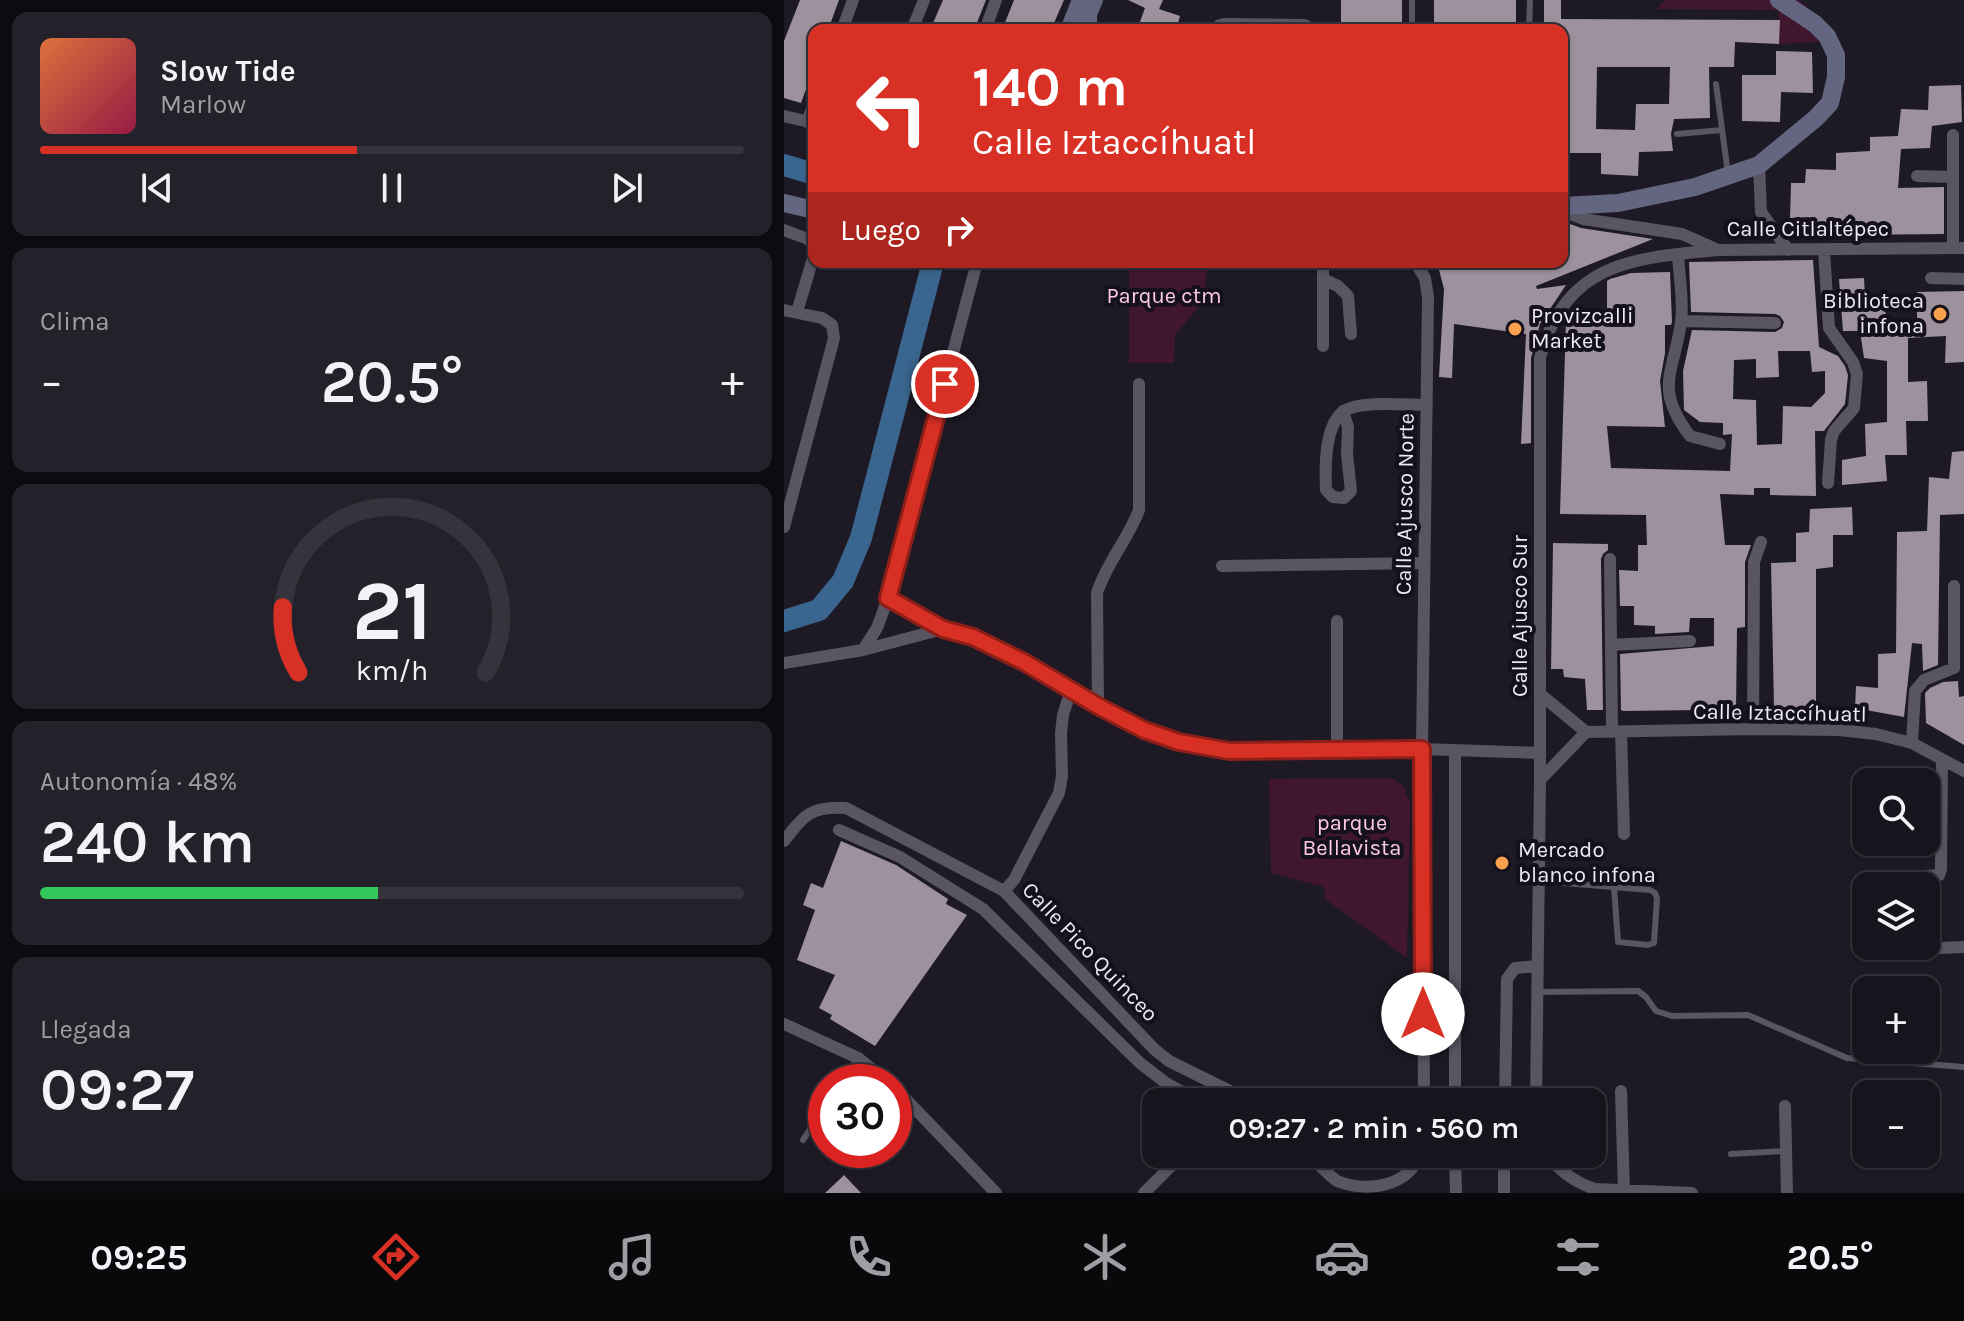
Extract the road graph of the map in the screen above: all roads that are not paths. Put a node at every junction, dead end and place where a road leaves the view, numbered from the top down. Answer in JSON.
{"nodes":[{"id":1,"x":853,"y":0,"type":"edge"},
{"id":2,"x":924,"y":0,"type":"edge"},
{"id":3,"x":996,"y":0,"type":"edge"},
{"id":4,"x":1412,"y":0,"type":"edge"},
{"id":5,"x":1530,"y":0,"type":"edge"},
{"id":6,"x":1779,"y":0,"type":"edge"},
{"id":7,"x":844,"y":24,"type":"edge"},
{"id":8,"x":914,"y":24,"type":"edge"},
{"id":9,"x":987,"y":24,"type":"edge"},
{"id":10,"x":1219,"y":24,"type":"edge"},
{"id":11,"x":1308,"y":24,"type":"edge"},
{"id":12,"x":1412,"y":24,"type":"edge"},
{"id":13,"x":1529,"y":24,"type":"edge"},
{"id":14,"x":1716,"y":84,"type":"dead end"},
{"id":15,"x":784,"y":116,"type":"edge"},
{"id":16,"x":808,"y":122,"type":"edge"},
{"id":17,"x":1722,"y":130,"type":"junction"},
{"id":18,"x":1677,"y":134,"type":"dead end"},
{"id":19,"x":1953,"y":135,"type":"dead end"},
{"id":20,"x":1759,"y":165,"type":"junction"},
{"id":21,"x":1728,"y":174,"type":"junction"},
{"id":22,"x":1917,"y":176,"type":"dead end"},
{"id":23,"x":1953,"y":177,"type":"junction"},
{"id":24,"x":784,"y":203,"type":"edge"},
{"id":25,"x":1568,"y":208,"type":"edge"},
{"id":26,"x":808,"y":209,"type":"edge"},
{"id":27,"x":1568,"y":212,"type":"edge"},
{"id":28,"x":1771,"y":229,"type":"junction"},
{"id":29,"x":784,"y":230,"type":"edge"},
{"id":30,"x":808,"y":239,"type":"edge"},
{"id":31,"x":1959,"y":247,"type":"edge"},
{"id":32,"x":1718,"y":250,"type":"junction"},
{"id":33,"x":1763,"y":250,"type":"junction"},
{"id":34,"x":1788,"y":250,"type":"junction"},
{"id":35,"x":1824,"y":251,"type":"junction"},
{"id":36,"x":1678,"y":254,"type":"junction"},
{"id":37,"x":809,"y":268,"type":"edge"},
{"id":38,"x":975,"y":268,"type":"edge"},
{"id":39,"x":1323,"y":268,"type":"edge"},
{"id":40,"x":1419,"y":268,"type":"edge"},
{"id":41,"x":1931,"y":278,"type":"dead end"},
{"id":42,"x":1323,"y":279,"type":"junction"},
{"id":43,"x":1964,"y":279,"type":"edge"},
{"id":44,"x":790,"y":311,"type":"edge"},
{"id":45,"x":1681,"y":321,"type":"junction"},
{"id":46,"x":1775,"y":323,"type":"dead end"},
{"id":47,"x":1351,"y":334,"type":"dead end"},
{"id":48,"x":1323,"y":346,"type":"dead end"},
{"id":49,"x":1139,"y":384,"type":"dead end"},
{"id":50,"x":1427,"y":405,"type":"junction"},
{"id":51,"x":1343,"y":411,"type":"junction"},
{"id":52,"x":1720,"y":444,"type":"dead end"},
{"id":53,"x":1828,"y":483,"type":"dead end"},
{"id":54,"x":784,"y":527,"type":"edge"},
{"id":55,"x":1761,"y":542,"type":"dead end"},
{"id":56,"x":1610,"y":559,"type":"dead end"},
{"id":57,"x":1424,"y":563,"type":"junction"},
{"id":58,"x":1222,"y":566,"type":"dead end"},
{"id":59,"x":1954,"y":586,"type":"dead end"},
{"id":60,"x":888,"y":598,"type":"junction"},
{"id":61,"x":1337,"y":621,"type":"dead end"},
{"id":62,"x":943,"y":629,"type":"junction"},
{"id":63,"x":1690,"y":641,"type":"dead end"},
{"id":64,"x":1611,"y":645,"type":"junction"},
{"id":65,"x":863,"y":650,"type":"junction"},
{"id":66,"x":784,"y":663,"type":"edge"},
{"id":67,"x":1954,"y":668,"type":"junction"},
{"id":68,"x":1964,"y":678,"type":"edge"},
{"id":69,"x":1071,"y":690,"type":"junction"},
{"id":70,"x":1540,"y":694,"type":"junction"},
{"id":71,"x":1098,"y":706,"type":"junction"},
{"id":72,"x":1753,"y":729,"type":"junction"},
{"id":73,"x":1586,"y":732,"type":"junction"},
{"id":74,"x":1616,"y":732,"type":"junction"},
{"id":75,"x":1912,"y":743,"type":"junction"},
{"id":76,"x":1337,"y":749,"type":"junction"},
{"id":77,"x":1422,"y":749,"type":"junction"},
{"id":78,"x":1455,"y":750,"type":"junction"},
{"id":79,"x":1540,"y":753,"type":"junction"},
{"id":80,"x":1942,"y":760,"type":"junction"},
{"id":81,"x":1964,"y":771,"type":"edge"},
{"id":82,"x":1540,"y":780,"type":"junction"},
{"id":83,"x":839,"y":830,"type":"dead end"},
{"id":84,"x":1624,"y":834,"type":"dead end"},
{"id":85,"x":784,"y":841,"type":"edge"},
{"id":86,"x":1940,"y":872,"type":"edge"},
{"id":87,"x":1539,"y":881,"type":"junction"},
{"id":88,"x":1614,"y":887,"type":"junction"},
{"id":89,"x":1004,"y":891,"type":"junction"},
{"id":90,"x":1964,"y":947,"type":"edge"},
{"id":91,"x":1940,"y":948,"type":"edge"},
{"id":92,"x":1072,"y":963,"type":"junction"},
{"id":93,"x":1537,"y":966,"type":"junction"},
{"id":94,"x":1054,"y":977,"type":"junction"},
{"id":95,"x":1537,"y":992,"type":"junction"},
{"id":96,"x":784,"y":1024,"type":"edge"},
{"id":97,"x":858,"y":1058,"type":"junction"},
{"id":98,"x":854,"y":1064,"type":"edge"},
{"id":99,"x":866,"y":1064,"type":"edge"},
{"id":100,"x":1964,"y":1067,"type":"edge"},
{"id":101,"x":1175,"y":1088,"type":"edge"},
{"id":102,"x":1220,"y":1088,"type":"edge"},
{"id":103,"x":1424,"y":1088,"type":"edge"},
{"id":104,"x":1455,"y":1088,"type":"edge"},
{"id":105,"x":1505,"y":1088,"type":"edge"},
{"id":106,"x":1536,"y":1088,"type":"edge"},
{"id":107,"x":1621,"y":1091,"type":"dead end"},
{"id":108,"x":912,"y":1106,"type":"edge"},
{"id":109,"x":1785,"y":1106,"type":"dead end"},
{"id":110,"x":808,"y":1132,"type":"edge"},
{"id":111,"x":803,"y":1140,"type":"dead end"},
{"id":112,"x":1786,"y":1151,"type":"junction"},
{"id":113,"x":1731,"y":1154,"type":"dead end"},
{"id":114,"x":1170,"y":1168,"type":"edge"},
{"id":115,"x":1324,"y":1168,"type":"edge"},
{"id":116,"x":1414,"y":1168,"type":"edge"},
{"id":117,"x":1455,"y":1168,"type":"edge"},
{"id":118,"x":1504,"y":1168,"type":"edge"},
{"id":119,"x":1557,"y":1168,"type":"edge"},
{"id":120,"x":1624,"y":1191,"type":"edge"},
{"id":121,"x":1147,"y":1192,"type":"edge"},
{"id":122,"x":1662,"y":1192,"type":"edge"},
{"id":123,"x":996,"y":1193,"type":"edge"},
{"id":124,"x":1456,"y":1193,"type":"edge"},
{"id":125,"x":1504,"y":1193,"type":"edge"},
{"id":126,"x":1692,"y":1193,"type":"edge"},
{"id":127,"x":1787,"y":1193,"type":"edge"}],
"edges":[{"from":1,"to":7,"type":"street"},
{"from":2,"to":8,"type":"street"},
{"from":3,"to":9,"type":"street"},
{"from":4,"to":12,"type":"lane"},
{"from":5,"to":13,"type":"lane"},
{"from":6,"to":20,"type":"street"},
{"from":10,"to":11,"type":"lane"},
{"from":14,"to":17,"type":"lane"},
{"from":15,"to":16,"type":"street"},
{"from":17,"to":18,"type":"lane"},
{"from":17,"to":21,"type":"lane"},
{"from":19,"to":23,"type":"street"},
{"from":20,"to":21,"type":"street"},
{"from":20,"to":28,"type":"street"},
{"from":21,"to":25,"type":"street"},
{"from":22,"to":23,"type":"street"},
{"from":23,"to":31,"type":"street"},
{"from":24,"to":26,"type":"street"},
{"from":27,"to":32,"type":"street","name":"Calle Citlaltépec"},
{"from":28,"to":33,"type":"street"},
{"from":28,"to":34,"type":"street"},
{"from":29,"to":30,"type":"street"},
{"from":31,"to":35,"type":"street","name":"Calle Citlaltépec"},
{"from":32,"to":33,"type":"street","name":"Calle Citlaltépec"},
{"from":32,"to":36,"type":"street","name":"Calle Ajusco Sur"},
{"from":33,"to":34,"type":"street","name":"Calle Citlaltépec"},
{"from":34,"to":35,"type":"street","name":"Calle Citlaltépec"},
{"from":35,"to":53,"type":"street"},
{"from":36,"to":45,"type":"street"},
{"from":36,"to":70,"type":"street","name":"Calle Ajusco Sur"},
{"from":37,"to":44,"type":"street"},
{"from":38,"to":60,"type":"street"},
{"from":39,"to":42,"type":"street"},
{"from":40,"to":50,"type":"street","name":"Calle Ajusco Norte"},
{"from":41,"to":43,"type":"street"},
{"from":42,"to":47,"type":"street"},
{"from":42,"to":48,"type":"street"},
{"from":44,"to":54,"type":"street"},
{"from":45,"to":46,"type":"street"},
{"from":45,"to":52,"type":"street"},
{"from":49,"to":71,"type":"street"},
{"from":50,"to":51,"type":"street"},
{"from":50,"to":57,"type":"street","name":"Calle Ajusco Norte"},
{"from":51,"to":51,"type":"street"},
{"from":55,"to":72,"type":"street"},
{"from":56,"to":64,"type":"street"},
{"from":57,"to":58,"type":"street"},
{"from":57,"to":77,"type":"street","name":"Calle Ajusco Norte"},
{"from":59,"to":67,"type":"street"},
{"from":60,"to":62,"type":"street"},
{"from":60,"to":65,"type":"street"},
{"from":61,"to":76,"type":"street"},
{"from":62,"to":65,"type":"street"},
{"from":62,"to":69,"type":"street"},
{"from":63,"to":64,"type":"street"},
{"from":64,"to":74,"type":"street"},
{"from":65,"to":66,"type":"street"},
{"from":67,"to":68,"type":"street"},
{"from":67,"to":75,"type":"street"},
{"from":69,"to":71,"type":"street"},
{"from":69,"to":89,"type":"street"},
{"from":70,"to":73,"type":"street"},
{"from":70,"to":79,"type":"street","name":"Calle Ajusco Sur"},
{"from":71,"to":76,"type":"street"},
{"from":72,"to":74,"type":"street","name":"Calle Iztaccíhuatl"},
{"from":72,"to":75,"type":"street","name":"Calle Iztaccíhuatl"},
{"from":73,"to":74,"type":"street","name":"Calle Iztaccíhuatl"},
{"from":73,"to":82,"type":"street"},
{"from":74,"to":84,"type":"street"},
{"from":75,"to":80,"type":"street","name":"Calle Iztaccíhuatl"},
{"from":76,"to":77,"type":"street"},
{"from":77,"to":78,"type":"street"},
{"from":77,"to":103,"type":"street","name":"Calle Ajusco Norte"},
{"from":78,"to":79,"type":"street"},
{"from":78,"to":104,"type":"street"},
{"from":79,"to":82,"type":"street","name":"Calle Ajusco Sur"},
{"from":80,"to":81,"type":"street","name":"Calle Iztaccíhuatl"},
{"from":80,"to":86,"type":"street"},
{"from":82,"to":87,"type":"street","name":"Calle Ajusco Sur"},
{"from":83,"to":94,"type":"street"},
{"from":85,"to":89,"type":"street","name":"Calle Pico Quinceo"},
{"from":87,"to":88,"type":"lane"},
{"from":87,"to":93,"type":"street","name":"Calle Ajusco Sur"},
{"from":88,"to":88,"type":"lane"},
{"from":89,"to":92,"type":"street","name":"Calle Pico Quinceo"},
{"from":90,"to":91,"type":"street"},
{"from":92,"to":94,"type":"street"},
{"from":92,"to":102,"type":"street","name":"Calle Pico Quinceo"},
{"from":93,"to":95,"type":"street","name":"Calle Ajusco Sur"},
{"from":93,"to":105,"type":"street"},
{"from":94,"to":101,"type":"street"},
{"from":95,"to":100,"type":"lane"},
{"from":95,"to":106,"type":"street","name":"Calle Ajusco Sur"},
{"from":96,"to":97,"type":"street"},
{"from":97,"to":98,"type":"lane"},
{"from":97,"to":99,"type":"street"},
{"from":107,"to":120,"type":"street"},
{"from":108,"to":123,"type":"street"},
{"from":109,"to":112,"type":"street"},
{"from":110,"to":111,"type":"lane"},
{"from":112,"to":113,"type":"lane"},
{"from":112,"to":127,"type":"street"},
{"from":114,"to":121,"type":"street"},
{"from":115,"to":116,"type":"street"},
{"from":117,"to":124,"type":"street"},
{"from":118,"to":125,"type":"street"},
{"from":119,"to":120,"type":"street"},
{"from":120,"to":122,"type":"street"},
{"from":122,"to":126,"type":"street"}]}
